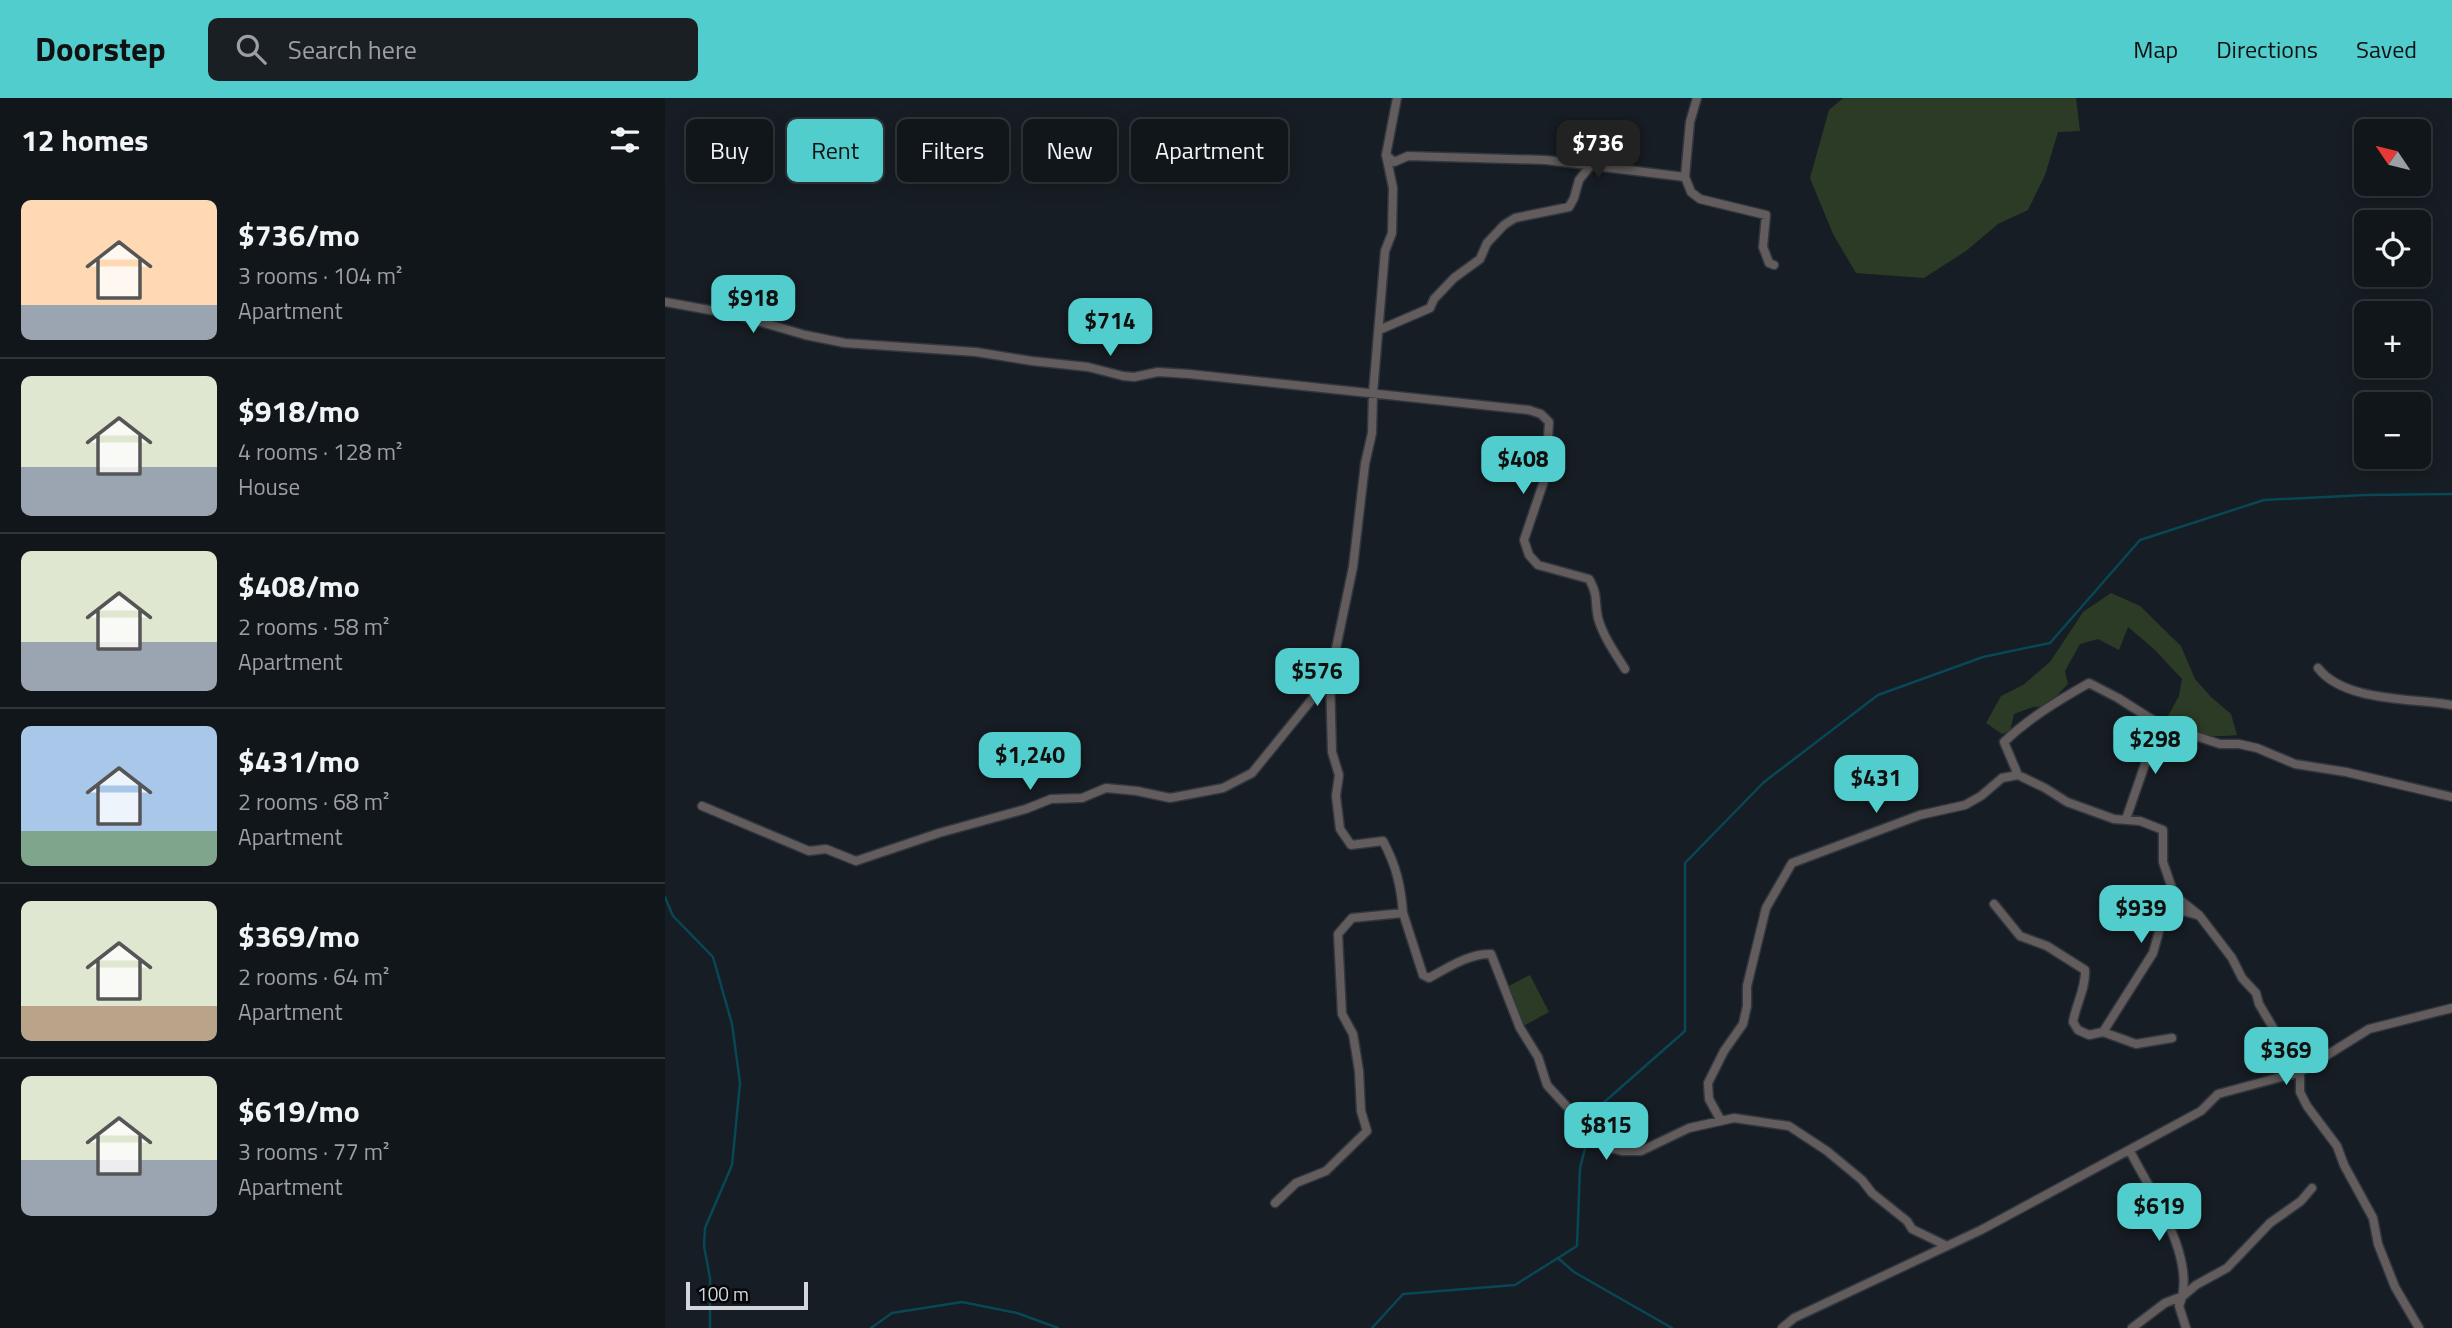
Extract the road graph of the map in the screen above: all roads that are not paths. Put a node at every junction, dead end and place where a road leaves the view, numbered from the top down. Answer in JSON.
{"nodes":[{"id":1,"x":1397,"y":98,"type":"edge"},
{"id":2,"x":1697,"y":98,"type":"edge"},
{"id":3,"x":1386,"y":155,"type":"junction"},
{"id":4,"x":1591,"y":165,"type":"junction"},
{"id":5,"x":1685,"y":177,"type":"junction"},
{"id":6,"x":1774,"y":265,"type":"dead end"},
{"id":7,"x":665,"y":302,"type":"edge"},
{"id":8,"x":1379,"y":330,"type":"junction"},
{"id":9,"x":1373,"y":393,"type":"junction"},
{"id":10,"x":2318,"y":668,"type":"dead end"},
{"id":11,"x":1625,"y":669,"type":"dead end"},
{"id":12,"x":1331,"y":677,"type":"junction"},
{"id":13,"x":2452,"y":705,"type":"edge"},
{"id":14,"x":2159,"y":724,"type":"junction"},
{"id":15,"x":2018,"y":775,"type":"junction"},
{"id":16,"x":2452,"y":797,"type":"edge"},
{"id":17,"x":702,"y":806,"type":"dead end"},
{"id":18,"x":2126,"y":819,"type":"junction"},
{"id":19,"x":2176,"y":900,"type":"junction"},
{"id":20,"x":1994,"y":904,"type":"dead end"},
{"id":21,"x":1403,"y":913,"type":"junction"},
{"id":22,"x":2105,"y":914,"type":"dead end"},
{"id":23,"x":2199,"y":915,"type":"junction"},
{"id":24,"x":2452,"y":1009,"type":"edge"},
{"id":25,"x":2103,"y":1032,"type":"junction"},
{"id":26,"x":2172,"y":1038,"type":"dead end"},
{"id":27,"x":2300,"y":1072,"type":"junction"},
{"id":28,"x":1721,"y":1121,"type":"junction"},
{"id":29,"x":2130,"y":1151,"type":"junction"},
{"id":30,"x":2312,"y":1188,"type":"dead end"},
{"id":31,"x":1275,"y":1203,"type":"dead end"},
{"id":32,"x":1947,"y":1246,"type":"junction"},
{"id":33,"x":2183,"y":1296,"type":"junction"},
{"id":34,"x":1782,"y":1328,"type":"edge"},
{"id":35,"x":2132,"y":1328,"type":"edge"},
{"id":36,"x":2186,"y":1328,"type":"edge"},
{"id":37,"x":2419,"y":1328,"type":"edge"}],
"edges":[{"from":1,"to":3,"type":"street"},
{"from":2,"to":5,"type":"street"},
{"from":3,"to":4,"type":"street"},
{"from":3,"to":8,"type":"street"},
{"from":4,"to":5,"type":"street"},
{"from":4,"to":8,"type":"street"},
{"from":5,"to":6,"type":"street"},
{"from":7,"to":9,"type":"street"},
{"from":8,"to":9,"type":"street"},
{"from":9,"to":11,"type":"street"},
{"from":9,"to":12,"type":"street"},
{"from":10,"to":13,"type":"street"},
{"from":12,"to":17,"type":"street"},
{"from":12,"to":21,"type":"street"},
{"from":14,"to":15,"type":"street"},
{"from":14,"to":16,"type":"street"},
{"from":14,"to":18,"type":"street"},
{"from":15,"to":18,"type":"street"},
{"from":15,"to":28,"type":"street"},
{"from":18,"to":19,"type":"street"},
{"from":19,"to":22,"type":"street"},
{"from":19,"to":23,"type":"street"},
{"from":20,"to":25,"type":"street"},
{"from":21,"to":28,"type":"street"},
{"from":21,"to":31,"type":"street"},
{"from":23,"to":25,"type":"street"},
{"from":23,"to":27,"type":"street"},
{"from":24,"to":27,"type":"street"},
{"from":25,"to":26,"type":"street"},
{"from":27,"to":29,"type":"street"},
{"from":27,"to":37,"type":"street"},
{"from":28,"to":32,"type":"street"},
{"from":29,"to":32,"type":"street"},
{"from":29,"to":33,"type":"street"},
{"from":30,"to":33,"type":"street"},
{"from":32,"to":34,"type":"street"},
{"from":33,"to":35,"type":"street"},
{"from":33,"to":36,"type":"street"}]}
